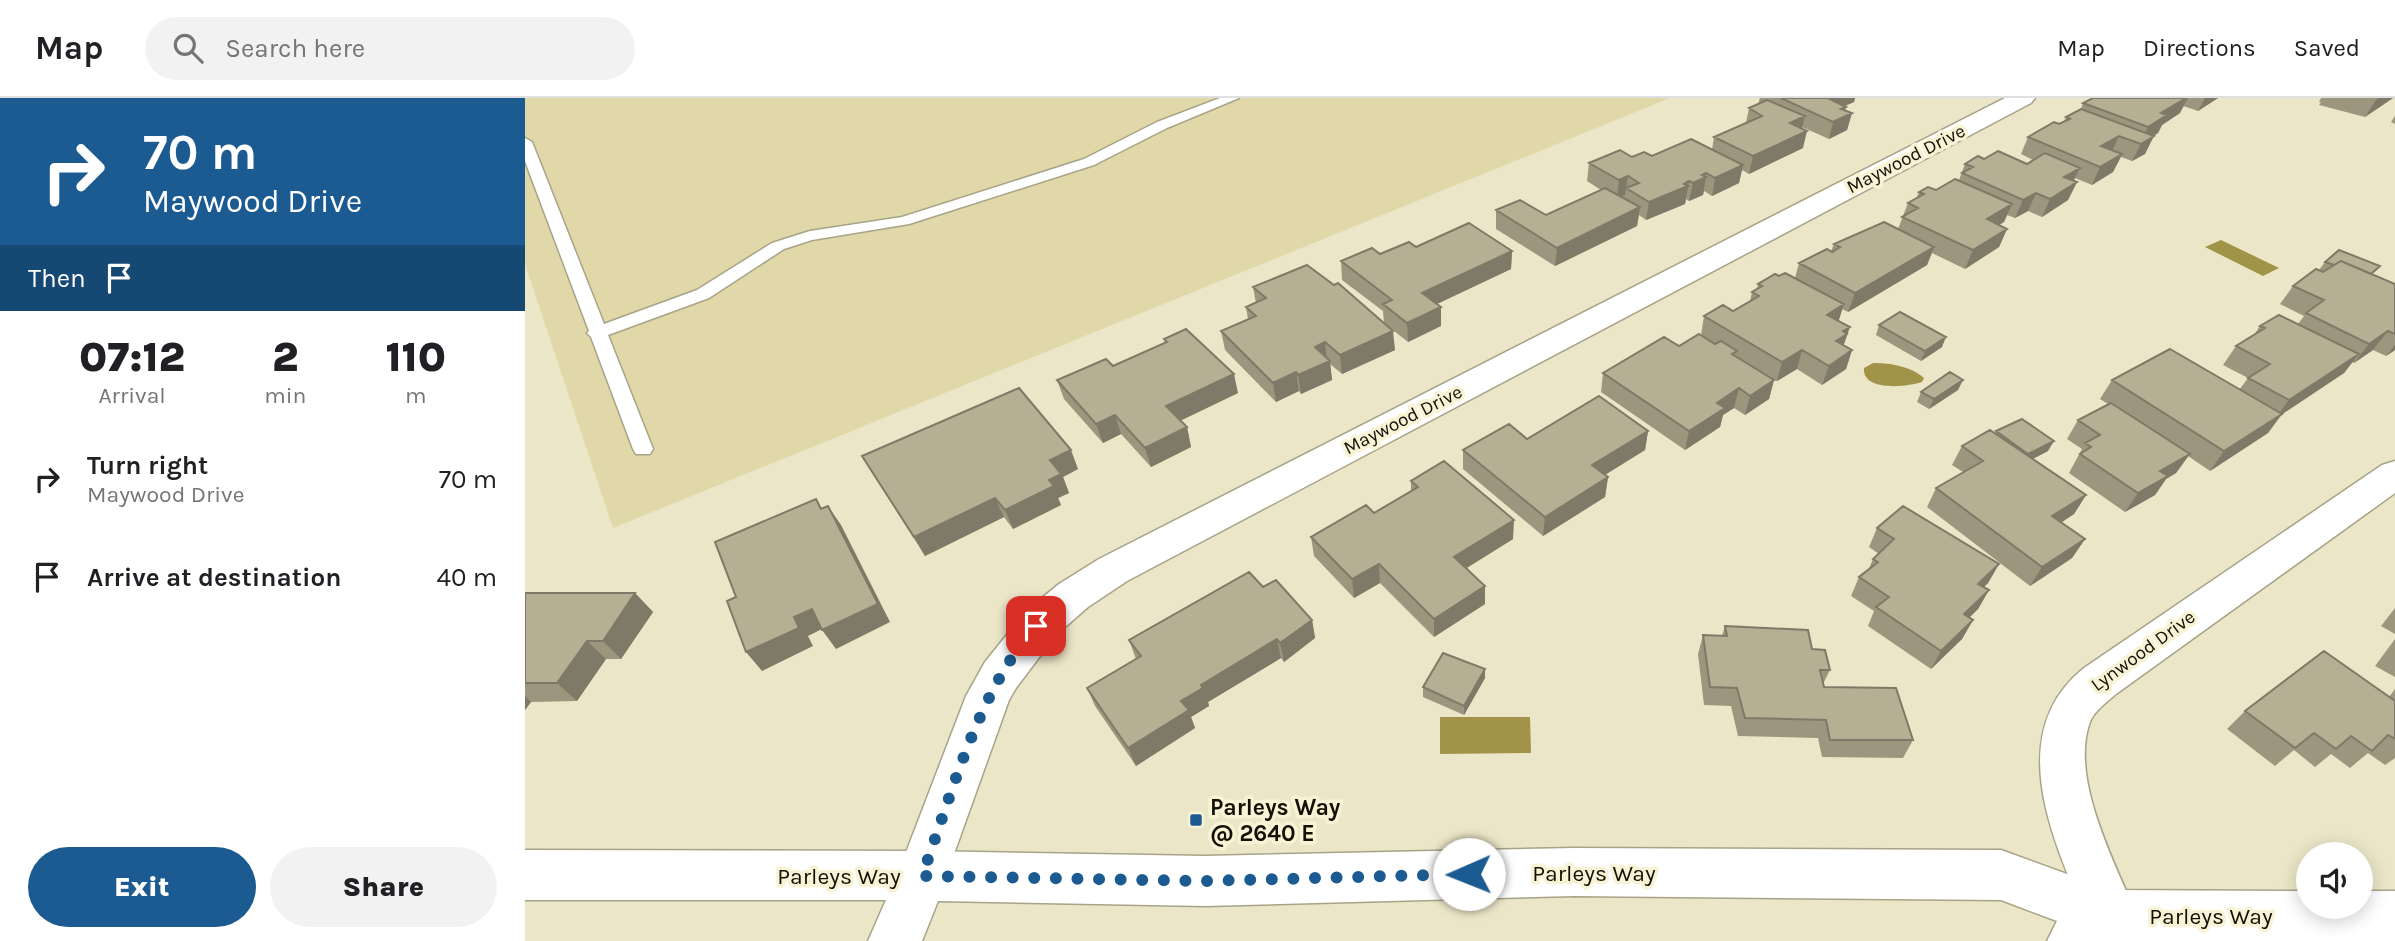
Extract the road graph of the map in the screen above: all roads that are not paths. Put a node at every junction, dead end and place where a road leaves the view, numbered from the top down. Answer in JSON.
{"nodes":[{"id":1,"x":1232,"y":98,"type":"edge"},
{"id":2,"x":2023,"y":98,"type":"edge"},
{"id":3,"x":525,"y":142,"type":"edge"},
{"id":4,"x":596,"y":333,"type":"junction"},
{"id":5,"x":643,"y":449,"type":"dead end"},
{"id":6,"x":2395,"y":474,"type":"edge"},
{"id":7,"x":525,"y":875,"type":"edge"},
{"id":8,"x":922,"y":876,"type":"junction"},
{"id":9,"x":2395,"y":917,"type":"edge"},
{"id":10,"x":2092,"y":928,"type":"edge"},
{"id":11,"x":895,"y":941,"type":"edge"}],
"edges":[{"from":1,"to":4,"type":"lane"},
{"from":2,"to":8,"type":"street","name":"Maywood Drive"},
{"from":3,"to":4,"type":"lane"},
{"from":4,"to":5,"type":"lane"},
{"from":6,"to":10,"type":"street","name":"Lynwood Drive"},
{"from":7,"to":8,"type":"street","name":"Parleys Way"},
{"from":8,"to":10,"type":"street","name":"Parleys Way"},
{"from":8,"to":11,"type":"street","name":"Maywood Drive"},
{"from":9,"to":10,"type":"street","name":"Parleys Way"}]}
